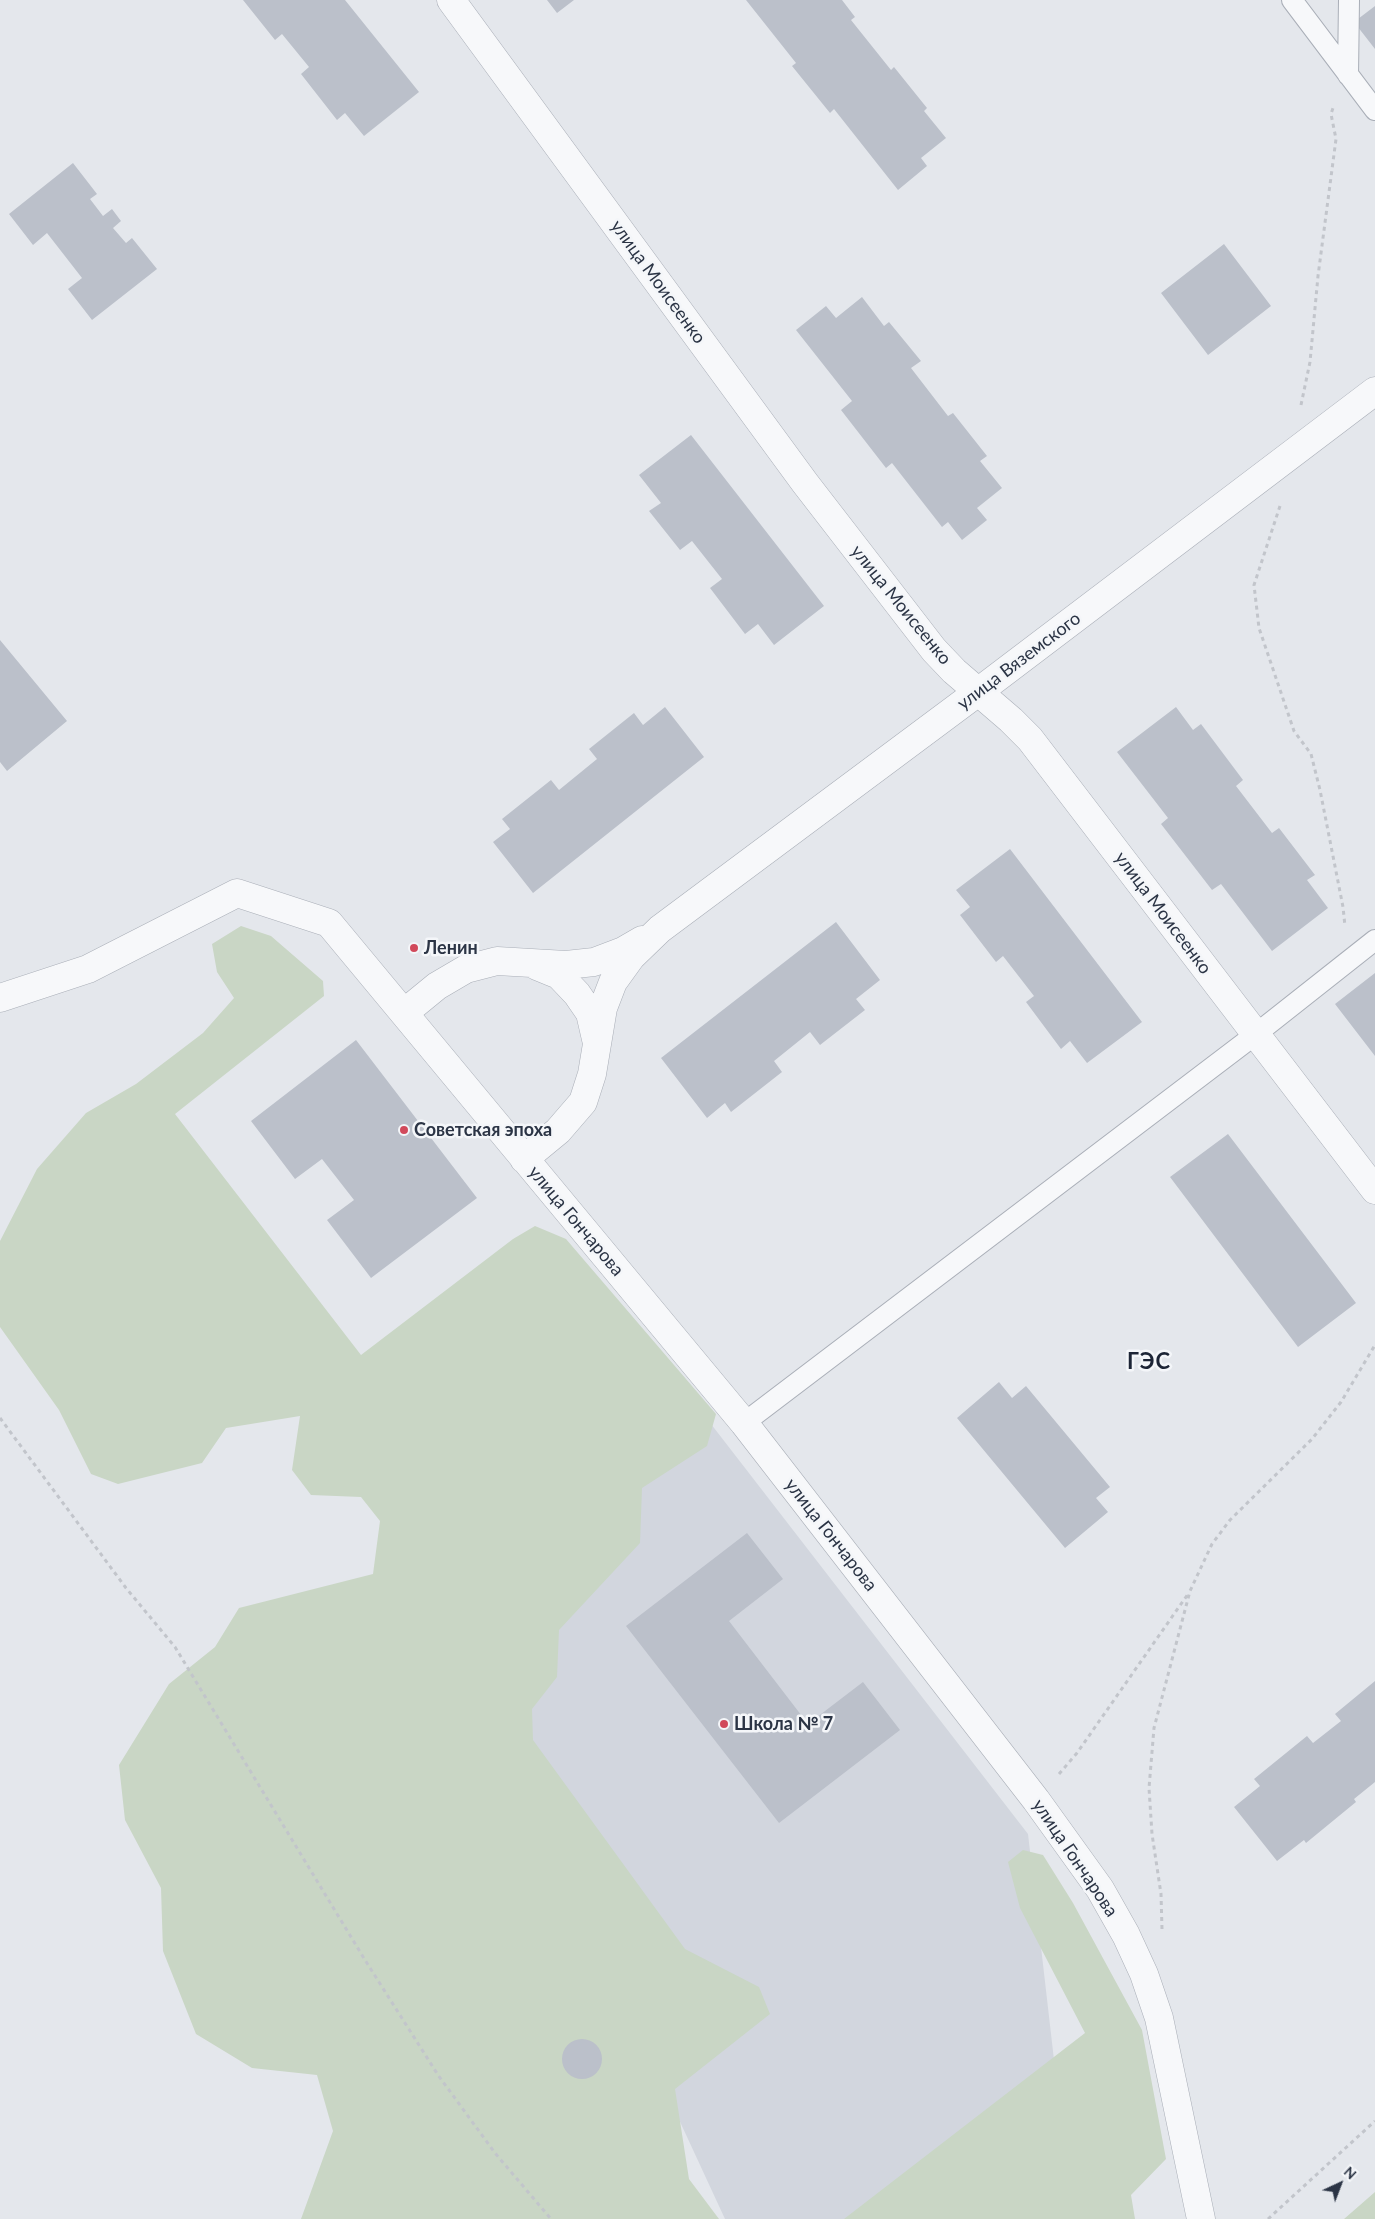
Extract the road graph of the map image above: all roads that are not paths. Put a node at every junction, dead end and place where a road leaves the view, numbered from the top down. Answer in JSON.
{"nodes":[{"id":1,"x":451,"y":0,"type":"edge"},
{"id":2,"x":1292,"y":0,"type":"edge"},
{"id":3,"x":1349,"y":0,"type":"edge"},
{"id":4,"x":1348,"y":75,"type":"junction"},
{"id":5,"x":1375,"y":110,"type":"edge"},
{"id":6,"x":1375,"y":391,"type":"edge"},
{"id":7,"x":978,"y":692,"type":"junction"},
{"id":8,"x":660,"y":929,"type":"junction"},
{"id":9,"x":1375,"y":940,"type":"edge"},
{"id":10,"x":530,"y":962,"type":"junction"},
{"id":11,"x":0,"y":998,"type":"edge"},
{"id":12,"x":404,"y":1012,"type":"junction"},
{"id":13,"x":1256,"y":1034,"type":"junction"},
{"id":14,"x":597,"y":1043,"type":"junction"},
{"id":15,"x":524,"y":1159,"type":"junction"},
{"id":16,"x":1375,"y":1190,"type":"edge"},
{"id":17,"x":744,"y":1422,"type":"junction"},
{"id":18,"x":1199,"y":2219,"type":"edge"}],
"edges":[{"from":1,"to":7,"type":"street","name":"улица Моисеенко"},
{"from":2,"to":4,"type":"lane"},
{"from":3,"to":4,"type":"lane"},
{"from":4,"to":5,"type":"lane"},
{"from":6,"to":7,"type":"street","name":"улица Вяземского"},
{"from":7,"to":8,"type":"street","name":"улица Вяземского"},
{"from":7,"to":13,"type":"street","name":"улица Моисеенко"},
{"from":8,"to":10,"type":"street"},
{"from":8,"to":14,"type":"street"},
{"from":9,"to":13,"type":"lane"},
{"from":10,"to":12,"type":"street"},
{"from":10,"to":14,"type":"street"},
{"from":11,"to":12,"type":"street","name":"улица Гончарова"},
{"from":12,"to":15,"type":"street","name":"улица Гончарова"},
{"from":13,"to":16,"type":"street","name":"улица Моисеенко"},
{"from":13,"to":17,"type":"lane"},
{"from":14,"to":15,"type":"street"},
{"from":15,"to":17,"type":"street","name":"улица Гончарова"},
{"from":17,"to":18,"type":"street","name":"улица Гончарова"}]}
